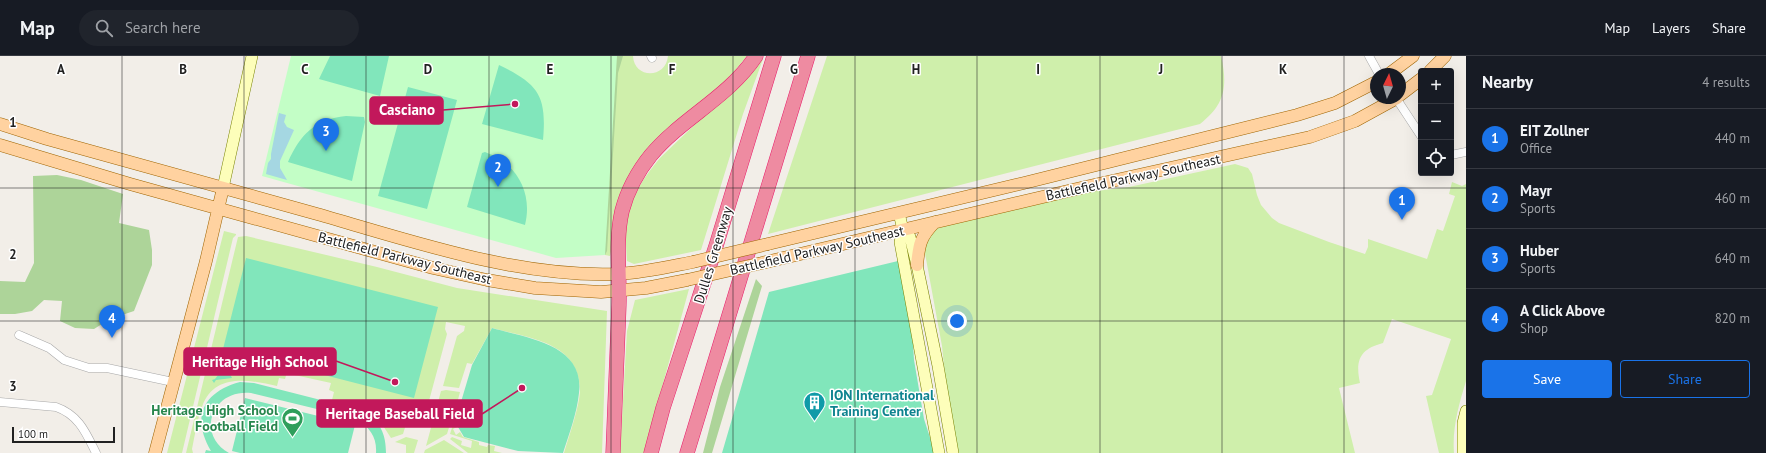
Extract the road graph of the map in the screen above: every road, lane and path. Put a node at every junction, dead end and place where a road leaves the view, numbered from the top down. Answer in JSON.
{"nodes":[{"id":1,"x":252,"y":56,"type":"edge"},
{"id":2,"x":756,"y":56,"type":"edge"},
{"id":3,"x":774,"y":56,"type":"edge"},
{"id":4,"x":808,"y":56,"type":"edge"},
{"id":5,"x":813,"y":56,"type":"edge"},
{"id":6,"x":1369,"y":56,"type":"edge"},
{"id":7,"x":1413,"y":56,"type":"edge"},
{"id":8,"x":1445,"y":56,"type":"edge"},
{"id":9,"x":1376,"y":68,"type":"edge"},
{"id":10,"x":1397,"y":68,"type":"edge"},
{"id":11,"x":1433,"y":68,"type":"edge"},
{"id":12,"x":1418,"y":81,"type":"edge"},
{"id":13,"x":1370,"y":85,"type":"edge"},
{"id":14,"x":1406,"y":90,"type":"edge"},
{"id":15,"x":797,"y":91,"type":"junction"},
{"id":16,"x":1385,"y":104,"type":"edge"},
{"id":17,"x":1400,"y":104,"type":"edge"},
{"id":18,"x":0,"y":124,"type":"edge"},
{"id":19,"x":1418,"y":131,"type":"edge"},
{"id":20,"x":0,"y":145,"type":"edge"},
{"id":21,"x":1466,"y":152,"type":"edge"},
{"id":22,"x":1454,"y":154,"type":"edge"},
{"id":23,"x":223,"y":188,"type":"junction"},
{"id":24,"x":218,"y":208,"type":"junction"},
{"id":25,"x":899,"y":213,"type":"junction"},
{"id":26,"x":935,"y":222,"type":"junction"},
{"id":27,"x":903,"y":230,"type":"junction"},
{"id":28,"x":917,"y":265,"type":"junction"},
{"id":29,"x":619,"y":274,"type":"junction"},
{"id":30,"x":619,"y":291,"type":"junction"},
{"id":31,"x":19,"y":335,"type":"dead end"},
{"id":32,"x":173,"y":382,"type":"junction"},
{"id":33,"x":0,"y":402,"type":"edge"},
{"id":34,"x":1466,"y":411,"type":"edge"},
{"id":35,"x":96,"y":453,"type":"edge"},
{"id":36,"x":154,"y":453,"type":"edge"},
{"id":37,"x":613,"y":453,"type":"edge"},
{"id":38,"x":651,"y":453,"type":"edge"},
{"id":39,"x":687,"y":453,"type":"edge"},
{"id":40,"x":939,"y":453,"type":"edge"},
{"id":41,"x":953,"y":453,"type":"edge"},
{"id":42,"x":1463,"y":453,"type":"edge"}],
"edges":[{"from":1,"to":23,"type":"street"},
{"from":2,"to":29,"type":"highway"},
{"from":3,"to":38,"type":"highway","name":"Dulles Greenway"},
{"from":4,"to":15,"type":"highway"},
{"from":5,"to":15,"type":"highway"},
{"from":6,"to":9,"type":"street"},
{"from":7,"to":10,"type":"main road"},
{"from":8,"to":11,"type":"main road"},
{"from":12,"to":14,"type":"main road"},
{"from":13,"to":25,"type":"main road","name":"Battlefield Parkway Southeast"},
{"from":15,"to":39,"type":"highway"},
{"from":16,"to":26,"type":"main road","name":"Battlefield Parkway Southeast"},
{"from":17,"to":19,"type":"street"},
{"from":18,"to":23,"type":"main road","name":"Battlefield Parkway Southeast"},
{"from":20,"to":24,"type":"main road","name":"Battlefield Parkway Southeast"},
{"from":21,"to":22,"type":"street"},
{"from":23,"to":24,"type":"main road"},
{"from":23,"to":29,"type":"main road","name":"Battlefield Parkway Southeast"},
{"from":24,"to":30,"type":"main road","name":"Battlefield Parkway Southeast"},
{"from":24,"to":32,"type":"main road"},
{"from":25,"to":27,"type":"street"},
{"from":25,"to":29,"type":"main road","name":"Battlefield Parkway Southeast","bridge":true},
{"from":26,"to":27,"type":"main road","name":"Battlefield Parkway Southeast"},
{"from":26,"to":28,"type":"main road"},
{"from":27,"to":28,"type":"street"},
{"from":27,"to":30,"type":"main road","name":"Battlefield Parkway Southeast","bridge":true},
{"from":27,"to":40,"type":"street"},
{"from":28,"to":41,"type":"street"},
{"from":29,"to":30,"type":"highway"},
{"from":30,"to":37,"type":"highway"},
{"from":31,"to":32,"type":"street"},
{"from":32,"to":36,"type":"main road"},
{"from":33,"to":35,"type":"street"},
{"from":34,"to":42,"type":"street"}]}
